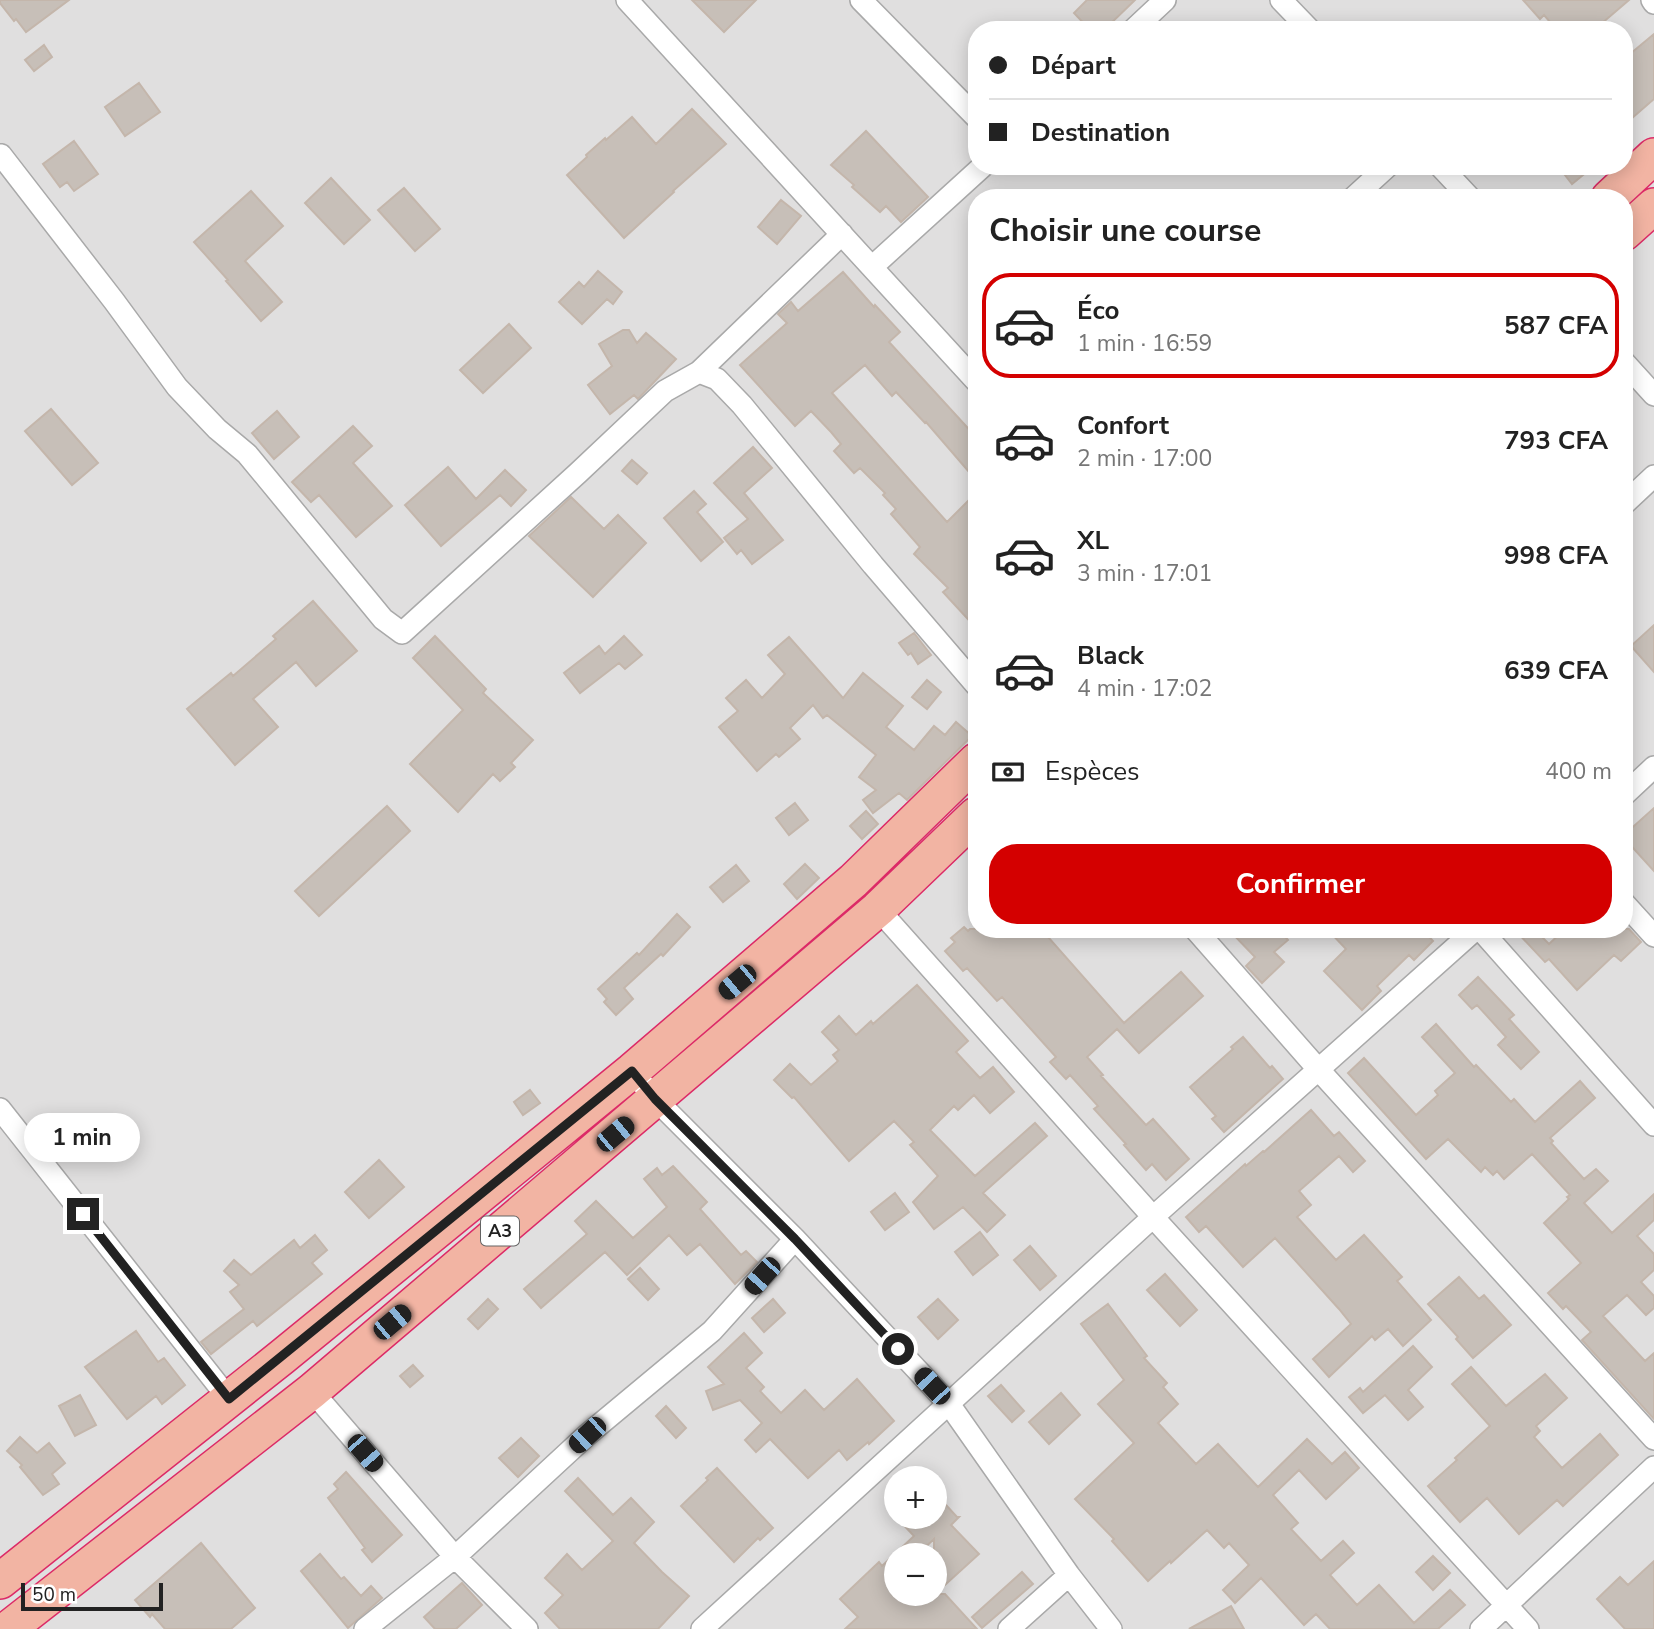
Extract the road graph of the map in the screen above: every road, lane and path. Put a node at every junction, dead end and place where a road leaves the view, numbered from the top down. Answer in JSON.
{"nodes":[{"id":1,"x":627,"y":0,"type":"edge"},
{"id":2,"x":861,"y":0,"type":"edge"},
{"id":3,"x":1165,"y":0,"type":"edge"},
{"id":4,"x":1281,"y":0,"type":"edge"},
{"id":5,"x":1143,"y":21,"type":"edge"},
{"id":6,"x":1301,"y":21,"type":"edge"},
{"id":7,"x":968,"y":109,"type":"edge"},
{"id":8,"x":1,"y":155,"type":"edge"},
{"id":9,"x":1654,"y":156,"type":"edge"},
{"id":10,"x":973,"y":175,"type":"edge"},
{"id":11,"x":1378,"y":175,"type":"edge"},
{"id":12,"x":1448,"y":175,"type":"edge"},
{"id":13,"x":1363,"y":189,"type":"edge"},
{"id":14,"x":1462,"y":189,"type":"edge"},
{"id":15,"x":1619,"y":189,"type":"edge"},
{"id":16,"x":1654,"y":206,"type":"edge"},
{"id":17,"x":1633,"y":225,"type":"edge"},
{"id":18,"x":842,"y":234,"type":"junction"},
{"id":19,"x":872,"y":267,"type":"junction"},
{"id":20,"x":699,"y":372,"type":"junction"},
{"id":21,"x":968,"y":372,"type":"edge"},
{"id":22,"x":1633,"y":372,"type":"edge"},
{"id":23,"x":1654,"y":395,"type":"edge"},
{"id":24,"x":1654,"y":476,"type":"edge"},
{"id":25,"x":1633,"y":496,"type":"edge"},
{"id":26,"x":968,"y":676,"type":"edge"},
{"id":27,"x":1654,"y":767,"type":"edge"},
{"id":28,"x":968,"y":769,"type":"edge"},
{"id":29,"x":1633,"y":786,"type":"edge"},
{"id":30,"x":968,"y":822,"type":"edge"},
{"id":31,"x":878,"y":909,"type":"junction"},
{"id":32,"x":1633,"y":913,"type":"edge"},
{"id":33,"x":1654,"y":936,"type":"edge"},
{"id":34,"x":1203,"y":938,"type":"edge"},
{"id":35,"x":1468,"y":938,"type":"edge"},
{"id":36,"x":1486,"y":938,"type":"edge"},
{"id":37,"x":1318,"y":1069,"type":"junction"},
{"id":38,"x":632,"y":1071,"type":"junction"},
{"id":39,"x":655,"y":1099,"type":"junction"},
{"id":40,"x":0,"y":1110,"type":"edge"},
{"id":41,"x":1654,"y":1125,"type":"edge"},
{"id":42,"x":1153,"y":1217,"type":"junction"},
{"id":43,"x":795,"y":1239,"type":"junction"},
{"id":44,"x":312,"y":1391,"type":"junction"},
{"id":45,"x":229,"y":1399,"type":"junction"},
{"id":46,"x":949,"y":1405,"type":"junction"},
{"id":47,"x":1654,"y":1439,"type":"edge"},
{"id":48,"x":1654,"y":1467,"type":"edge"},
{"id":49,"x":455,"y":1557,"type":"junction"},
{"id":50,"x":1069,"y":1575,"type":"junction"},
{"id":51,"x":0,"y":1581,"type":"edge"},
{"id":52,"x":1507,"y":1605,"type":"junction"},
{"id":53,"x":8,"y":1629,"type":"edge"},
{"id":54,"x":365,"y":1629,"type":"edge"},
{"id":55,"x":527,"y":1629,"type":"edge"},
{"id":56,"x":702,"y":1629,"type":"edge"},
{"id":57,"x":1009,"y":1629,"type":"edge"},
{"id":58,"x":1111,"y":1629,"type":"edge"},
{"id":59,"x":1481,"y":1629,"type":"edge"},
{"id":60,"x":1528,"y":1629,"type":"edge"}],
"edges":[{"from":1,"to":18,"type":"street"},
{"from":2,"to":7,"type":"street"},
{"from":3,"to":5,"type":"street"},
{"from":4,"to":6,"type":"street"},
{"from":8,"to":20,"type":"street"},
{"from":9,"to":15,"type":"highway"},
{"from":10,"to":19,"type":"street"},
{"from":11,"to":13,"type":"street"},
{"from":12,"to":14,"type":"street"},
{"from":16,"to":17,"type":"highway"},
{"from":18,"to":19,"type":"street"},
{"from":18,"to":20,"type":"street"},
{"from":19,"to":21,"type":"street"},
{"from":20,"to":26,"type":"street"},
{"from":22,"to":23,"type":"street"},
{"from":24,"to":25,"type":"street"},
{"from":27,"to":29,"type":"street"},
{"from":28,"to":38,"type":"highway","number":"A3"},
{"from":30,"to":31,"type":"highway","number":"A3"},
{"from":31,"to":39,"type":"highway","number":"A3"},
{"from":31,"to":42,"type":"street"},
{"from":32,"to":33,"type":"street"},
{"from":34,"to":37,"type":"street"},
{"from":35,"to":37,"type":"street"},
{"from":36,"to":41,"type":"street"},
{"from":37,"to":42,"type":"street"},
{"from":37,"to":47,"type":"street"},
{"from":38,"to":39,"type":"street"},
{"from":38,"to":45,"type":"highway","number":"A3"},
{"from":39,"to":43,"type":"street"},
{"from":39,"to":44,"type":"highway","number":"A3"},
{"from":40,"to":45,"type":"street"},
{"from":42,"to":46,"type":"street"},
{"from":42,"to":52,"type":"street"},
{"from":43,"to":46,"type":"street"},
{"from":43,"to":49,"type":"street"},
{"from":44,"to":49,"type":"street"},
{"from":44,"to":53,"type":"highway","number":"A3"},
{"from":45,"to":51,"type":"highway","number":"A3"},
{"from":46,"to":50,"type":"street"},
{"from":46,"to":56,"type":"street"},
{"from":48,"to":52,"type":"street"},
{"from":49,"to":54,"type":"street"},
{"from":49,"to":55,"type":"street"},
{"from":50,"to":57,"type":"street"},
{"from":50,"to":58,"type":"street"},
{"from":52,"to":59,"type":"street"},
{"from":52,"to":60,"type":"street"}]}
